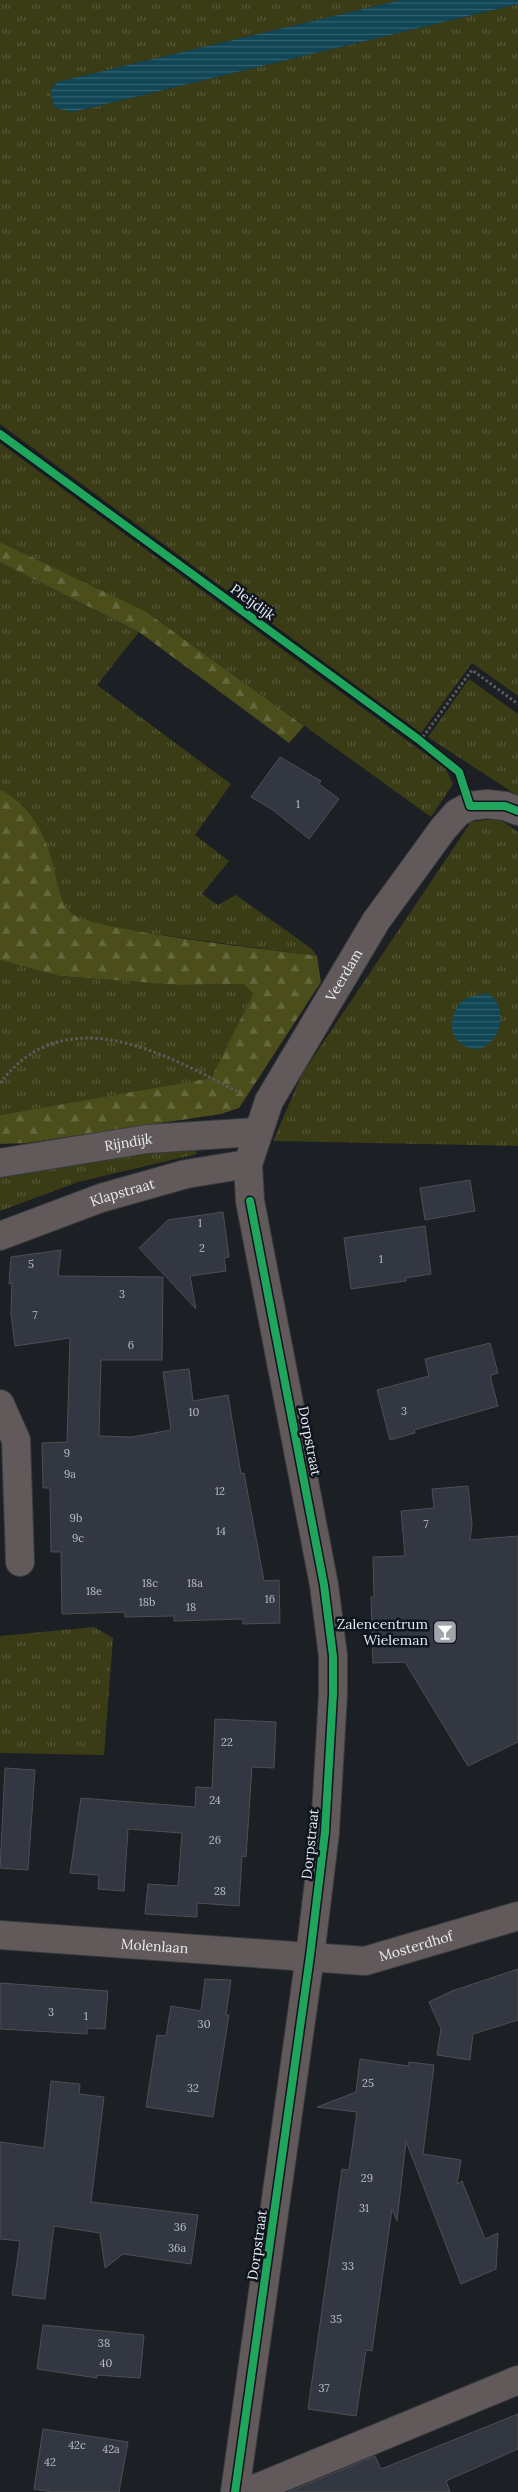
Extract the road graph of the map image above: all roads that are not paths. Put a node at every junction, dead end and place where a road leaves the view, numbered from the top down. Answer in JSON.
{"nodes":[{"id":1,"x":518,"y":811,"type":"edge"},
{"id":2,"x":257,"y":1132,"type":"junction"},
{"id":3,"x":0,"y":1163,"type":"edge"},
{"id":4,"x":248,"y":1164,"type":"junction"},
{"id":5,"x":0,"y":1236,"type":"edge"},
{"id":6,"x":0,"y":1404,"type":"edge"},
{"id":7,"x":20,"y":1562,"type":"dead end"},
{"id":8,"x":518,"y":1916,"type":"edge"},
{"id":9,"x":0,"y":1935,"type":"edge"},
{"id":10,"x":310,"y":1956,"type":"junction"},
{"id":11,"x":518,"y":2380,"type":"edge"},
{"id":12,"x":236,"y":2492,"type":"edge"},
{"id":13,"x":247,"y":2492,"type":"edge"}],
"edges":[{"from":1,"to":2,"type":"street","name":"Veerdam"},
{"from":2,"to":3,"type":"street","name":"Rijndijk"},
{"from":2,"to":4,"type":"street","name":"Veerdam"},
{"from":4,"to":5,"type":"street","name":"Klapstraat"},
{"from":4,"to":10,"type":"street","name":"Dorpstraat"},
{"from":6,"to":7,"type":"street"},
{"from":8,"to":10,"type":"street","name":"Mosterdhof"},
{"from":9,"to":10,"type":"street","name":"Molenlaan"},
{"from":10,"to":12,"type":"street","name":"Dorpstraat"},
{"from":11,"to":13,"type":"street"}]}
